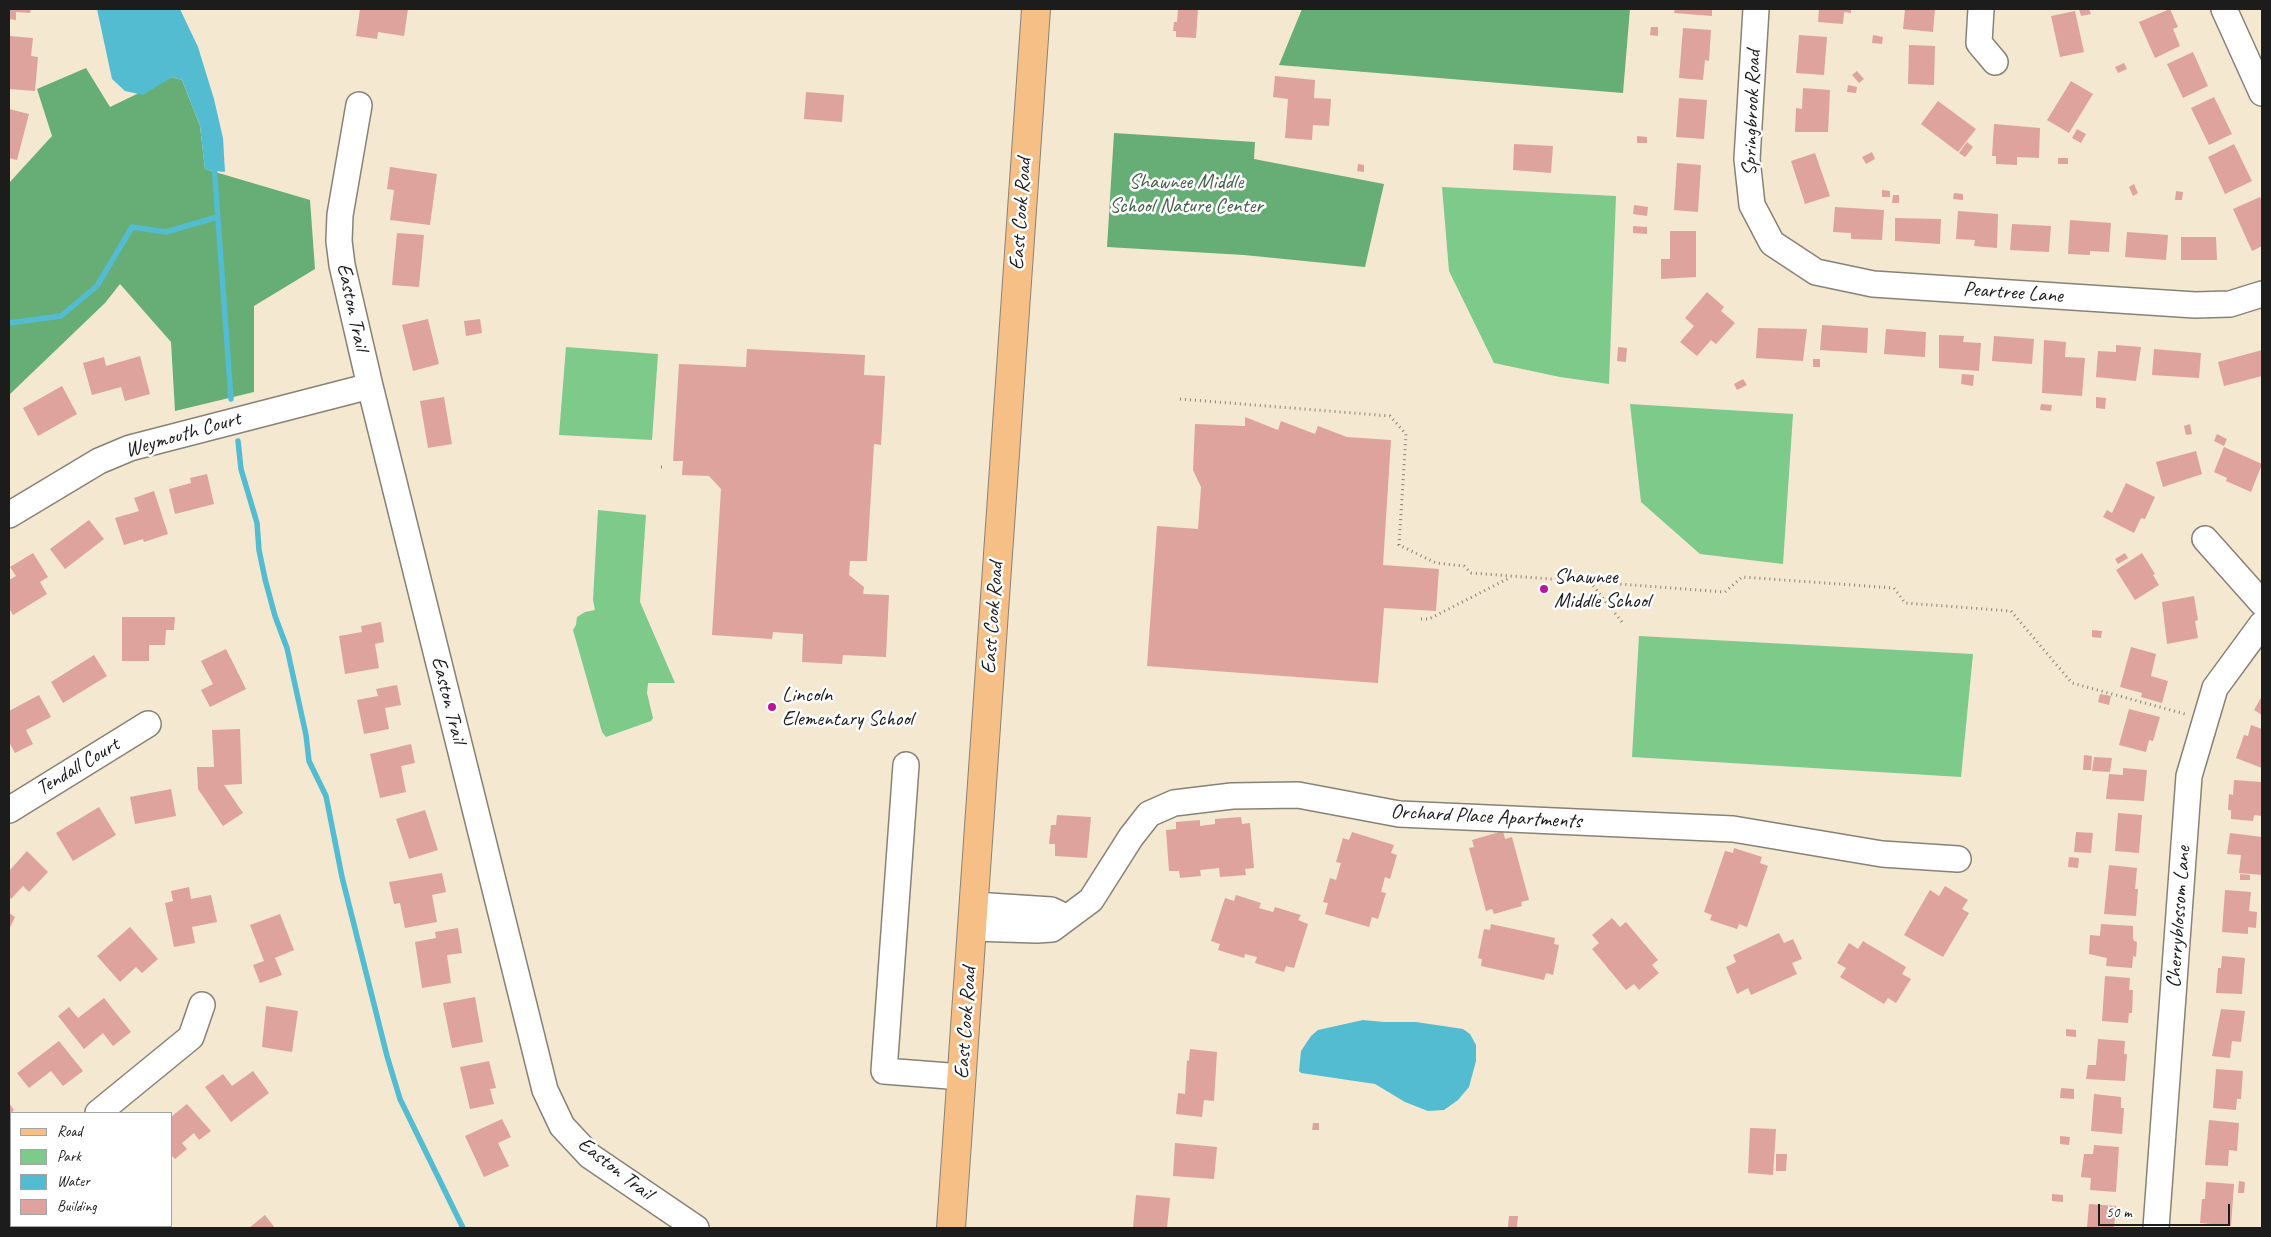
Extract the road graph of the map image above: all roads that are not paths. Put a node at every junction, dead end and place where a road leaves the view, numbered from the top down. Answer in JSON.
{"nodes":[{"id":1,"x":1036,"y":9,"type":"edge"},
{"id":2,"x":1756,"y":9,"type":"edge"},
{"id":3,"x":1981,"y":9,"type":"edge"},
{"id":4,"x":2224,"y":9,"type":"edge"},
{"id":5,"x":1995,"y":62,"type":"dead end"},
{"id":6,"x":2262,"y":93,"type":"edge"},
{"id":7,"x":359,"y":105,"type":"dead end"},
{"id":8,"x":1772,"y":243,"type":"joint"},
{"id":9,"x":2262,"y":294,"type":"edge"},
{"id":10,"x":370,"y":386,"type":"junction"},
{"id":11,"x":9,"y":515,"type":"edge"},
{"id":12,"x":2205,"y":539,"type":"dead end"},
{"id":13,"x":2262,"y":603,"type":"edge"},
{"id":14,"x":2262,"y":624,"type":"edge"},
{"id":15,"x":148,"y":724,"type":"dead end"},
{"id":16,"x":906,"y":765,"type":"dead end"},
{"id":17,"x":9,"y":810,"type":"edge"},
{"id":18,"x":1958,"y":859,"type":"dead end"},
{"id":19,"x":973,"y":916,"type":"junction"},
{"id":20,"x":202,"y":1005,"type":"dead end"},
{"id":21,"x":962,"y":1077,"type":"junction"},
{"id":22,"x":99,"y":1112,"type":"edge"},
{"id":23,"x":696,"y":1228,"type":"edge"},
{"id":24,"x":951,"y":1228,"type":"edge"},
{"id":25,"x":2156,"y":1228,"type":"edge"}],
"edges":[{"from":1,"to":19,"type":"main road","name":"East Cook Road"},
{"from":2,"to":8,"type":"street","name":"Springbrook Road"},
{"from":3,"to":5,"type":"street"},
{"from":4,"to":6,"type":"street"},
{"from":7,"to":10,"type":"street","name":"Easton Trail"},
{"from":8,"to":9,"type":"street","name":"Peartree Lane"},
{"from":10,"to":11,"type":"street","name":"Weymouth Court"},
{"from":10,"to":23,"type":"street","name":"Easton Trail"},
{"from":12,"to":13,"type":"street"},
{"from":14,"to":25,"type":"street","name":"Cherryblossom Lane"},
{"from":15,"to":17,"type":"street","name":"Tendall Court"},
{"from":16,"to":21,"type":"street"},
{"from":18,"to":19,"type":"street","name":"Orchard Place Apartments"},
{"from":19,"to":21,"type":"main road","name":"East Cook Road"},
{"from":20,"to":22,"type":"street"},
{"from":21,"to":24,"type":"main road","name":"East Cook Road"}]}
